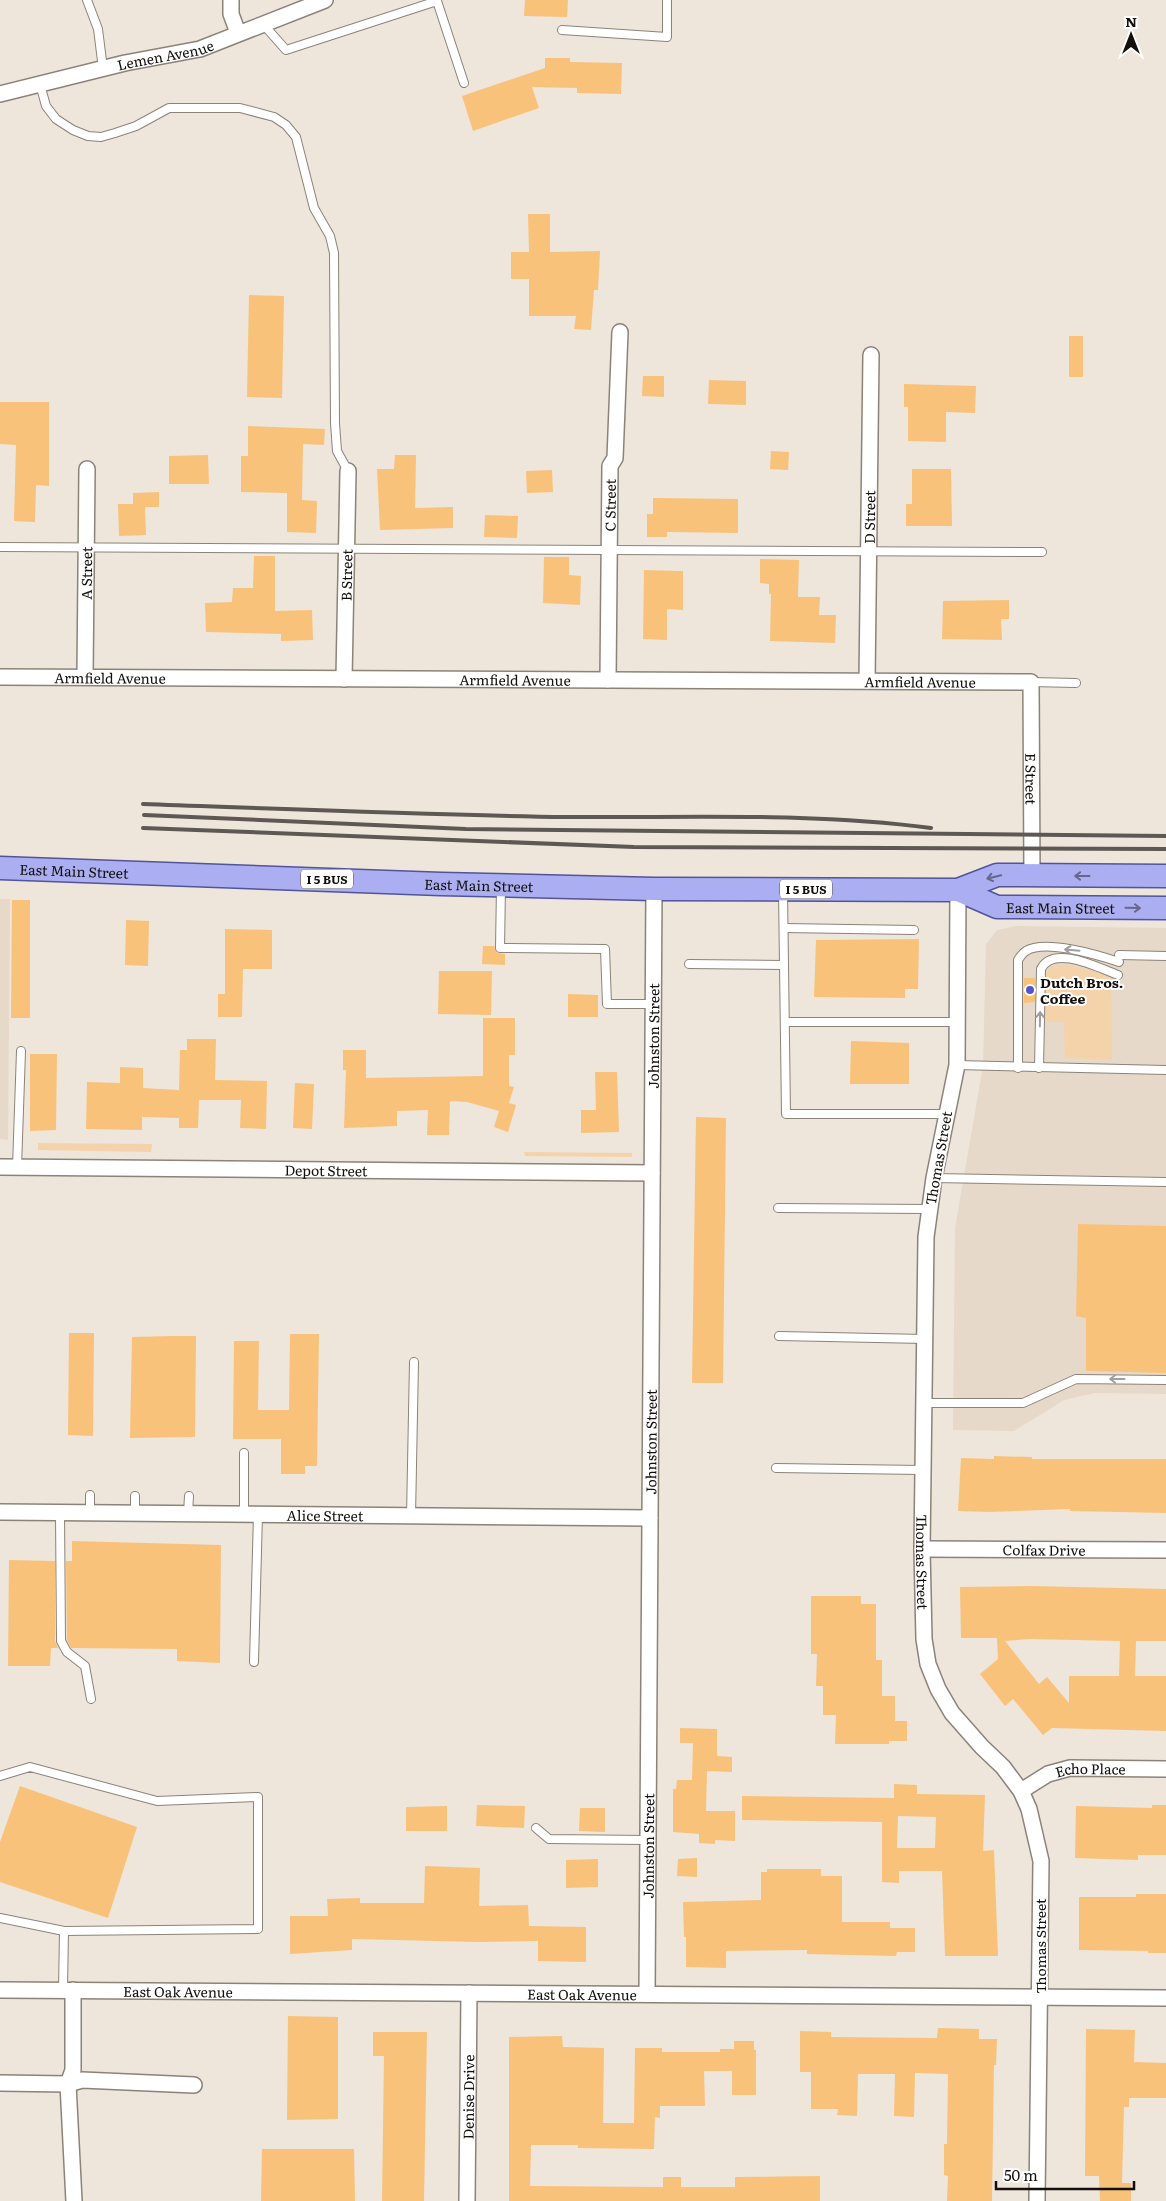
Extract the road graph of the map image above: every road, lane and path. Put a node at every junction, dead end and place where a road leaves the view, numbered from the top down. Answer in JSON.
{"nodes":[{"id":1,"x":87,"y":0,"type":"edge"},
{"id":2,"x":231,"y":0,"type":"edge"},
{"id":3,"x":325,"y":0,"type":"edge"},
{"id":4,"x":437,"y":0,"type":"edge"},
{"id":5,"x":668,"y":0,"type":"edge"},
{"id":6,"x":263,"y":24,"type":"junction"},
{"id":7,"x":562,"y":30,"type":"dead end"},
{"id":8,"x":238,"y":33,"type":"junction"},
{"id":9,"x":103,"y":68,"type":"junction"},
{"id":10,"x":464,"y":83,"type":"dead end"},
{"id":11,"x":40,"y":84,"type":"junction"},
{"id":12,"x":0,"y":94,"type":"edge"},
{"id":13,"x":620,"y":332,"type":"dead end"},
{"id":14,"x":872,"y":355,"type":"dead end"},
{"id":15,"x":87,"y":470,"type":"dead end"},
{"id":16,"x":348,"y":471,"type":"joint"},
{"id":17,"x":0,"y":547,"type":"edge"},
{"id":18,"x":86,"y":547,"type":"junction"},
{"id":19,"x":346,"y":548,"type":"junction"},
{"id":20,"x":609,"y":550,"type":"junction"},
{"id":21,"x":869,"y":551,"type":"junction"},
{"id":22,"x":1042,"y":552,"type":"dead end"},
{"id":23,"x":0,"y":676,"type":"edge"},
{"id":24,"x":85,"y":677,"type":"junction"},
{"id":25,"x":344,"y":679,"type":"junction"},
{"id":26,"x":608,"y":680,"type":"junction"},
{"id":27,"x":867,"y":681,"type":"junction"},
{"id":28,"x":1031,"y":682,"type":"junction"},
{"id":29,"x":1076,"y":683,"type":"dead end"},
{"id":30,"x":0,"y":868,"type":"edge"},
{"id":31,"x":1032,"y":876,"type":"junction"},
{"id":32,"x":1166,"y":876,"type":"edge"},
{"id":33,"x":500,"y":885,"type":"junction"},
{"id":34,"x":654,"y":889,"type":"junction"},
{"id":35,"x":783,"y":889,"type":"junction"},
{"id":36,"x":958,"y":890,"type":"junction"},
{"id":37,"x":1166,"y":908,"type":"edge"},
{"id":38,"x":784,"y":928,"type":"junction"},
{"id":39,"x":914,"y":930,"type":"dead end"},
{"id":40,"x":1166,"y":956,"type":"edge"},
{"id":41,"x":689,"y":964,"type":"dead end"},
{"id":42,"x":784,"y":965,"type":"junction"},
{"id":43,"x":1118,"y":975,"type":"dead end"},
{"id":44,"x":654,"y":1004,"type":"junction"},
{"id":45,"x":785,"y":1022,"type":"junction"},
{"id":46,"x":959,"y":1022,"type":"junction"},
{"id":47,"x":21,"y":1051,"type":"dead end"},
{"id":48,"x":957,"y":1066,"type":"junction"},
{"id":49,"x":1018,"y":1068,"type":"junction"},
{"id":50,"x":1039,"y":1068,"type":"junction"},
{"id":51,"x":1166,"y":1070,"type":"edge"},
{"id":52,"x":946,"y":1114,"type":"junction"},
{"id":53,"x":0,"y":1167,"type":"edge"},
{"id":54,"x":17,"y":1167,"type":"junction"},
{"id":55,"x":652,"y":1173,"type":"junction"},
{"id":56,"x":934,"y":1178,"type":"junction"},
{"id":57,"x":1166,"y":1182,"type":"edge"},
{"id":58,"x":778,"y":1208,"type":"dead end"},
{"id":59,"x":929,"y":1208,"type":"junction"},
{"id":60,"x":779,"y":1336,"type":"dead end"},
{"id":61,"x":925,"y":1339,"type":"junction"},
{"id":62,"x":414,"y":1362,"type":"dead end"},
{"id":63,"x":1166,"y":1380,"type":"edge"},
{"id":64,"x":923,"y":1403,"type":"junction"},
{"id":65,"x":244,"y":1453,"type":"dead end"},
{"id":66,"x":776,"y":1468,"type":"dead end"},
{"id":67,"x":923,"y":1470,"type":"junction"},
{"id":68,"x":90,"y":1495,"type":"dead end"},
{"id":69,"x":135,"y":1496,"type":"dead end"},
{"id":70,"x":189,"y":1496,"type":"dead end"},
{"id":71,"x":0,"y":1512,"type":"edge"},
{"id":72,"x":60,"y":1512,"type":"junction"},
{"id":73,"x":90,"y":1512,"type":"junction"},
{"id":74,"x":135,"y":1513,"type":"junction"},
{"id":75,"x":188,"y":1513,"type":"junction"},
{"id":76,"x":251,"y":1514,"type":"junction"},
{"id":77,"x":411,"y":1516,"type":"junction"},
{"id":78,"x":650,"y":1518,"type":"junction"},
{"id":79,"x":922,"y":1549,"type":"junction"},
{"id":80,"x":1166,"y":1550,"type":"edge"},
{"id":81,"x":254,"y":1662,"type":"dead end"},
{"id":82,"x":91,"y":1699,"type":"dead end"},
{"id":83,"x":1166,"y":1769,"type":"edge"},
{"id":84,"x":0,"y":1776,"type":"edge"},
{"id":85,"x":1021,"y":1791,"type":"junction"},
{"id":86,"x":536,"y":1828,"type":"dead end"},
{"id":87,"x":648,"y":1840,"type":"junction"},
{"id":88,"x":0,"y":1918,"type":"edge"},
{"id":89,"x":64,"y":1931,"type":"junction"},
{"id":90,"x":0,"y":1990,"type":"edge"},
{"id":91,"x":68,"y":1990,"type":"junction"},
{"id":92,"x":469,"y":1993,"type":"junction"},
{"id":93,"x":646,"y":1994,"type":"junction"},
{"id":94,"x":1040,"y":1998,"type":"junction"},
{"id":95,"x":1166,"y":1998,"type":"edge"},
{"id":96,"x":0,"y":2082,"type":"edge"},
{"id":97,"x":68,"y":2084,"type":"junction"},
{"id":98,"x":194,"y":2085,"type":"dead end"},
{"id":99,"x":74,"y":2201,"type":"edge"},
{"id":100,"x":467,"y":2201,"type":"edge"},
{"id":101,"x":1037,"y":2201,"type":"edge"}],
"edges":[{"from":1,"to":9,"type":"lane"},
{"from":2,"to":8,"type":"street"},
{"from":3,"to":6,"type":"street","name":"Lemen Avenue"},
{"from":4,"to":6,"type":"lane"},
{"from":4,"to":10,"type":"lane"},
{"from":5,"to":7,"type":"lane"},
{"from":6,"to":8,"type":"street","name":"Lemen Avenue"},
{"from":8,"to":9,"type":"street","name":"Lemen Avenue"},
{"from":9,"to":11,"type":"street","name":"Lemen Avenue"},
{"from":11,"to":12,"type":"street","name":"Lemen Avenue"},
{"from":11,"to":16,"type":"lane"},
{"from":13,"to":20,"type":"street","name":"C Street"},
{"from":14,"to":21,"type":"street","name":"D Street"},
{"from":15,"to":18,"type":"street","name":"A Street"},
{"from":16,"to":19,"type":"street","name":"B Street"},
{"from":17,"to":18,"type":"lane"},
{"from":18,"to":19,"type":"lane"},
{"from":18,"to":24,"type":"street","name":"A Street"},
{"from":19,"to":20,"type":"lane"},
{"from":19,"to":25,"type":"street","name":"B Street"},
{"from":20,"to":21,"type":"lane"},
{"from":20,"to":26,"type":"street","name":"C Street"},
{"from":21,"to":22,"type":"lane"},
{"from":21,"to":27,"type":"street","name":"D Street"},
{"from":23,"to":24,"type":"street","name":"Armfield Avenue"},
{"from":24,"to":25,"type":"street","name":"Armfield Avenue"},
{"from":25,"to":26,"type":"street","name":"Armfield Avenue"},
{"from":26,"to":27,"type":"street","name":"Armfield Avenue"},
{"from":27,"to":28,"type":"street","name":"Armfield Avenue"},
{"from":28,"to":29,"type":"lane"},
{"from":28,"to":31,"type":"street","name":"E Street"},
{"from":30,"to":33,"type":"main road","name":"East Main Street","number":"I 5 BUS"},
{"from":32,"to":31,"type":"main road","name":"East Main Street","number":"I 5 BUS","one_way":true},
{"from":31,"to":36,"type":"main road","name":"East Main Street","number":"I 5 BUS","one_way":true},
{"from":33,"to":34,"type":"main road","name":"East Main Street","number":"I 5 BUS"},
{"from":33,"to":44,"type":"lane"},
{"from":34,"to":35,"type":"main road","name":"East Main Street","number":"I 5 BUS"},
{"from":34,"to":44,"type":"street","name":"Johnston Street"},
{"from":35,"to":36,"type":"main road","name":"East Main Street","number":"I 5 BUS"},
{"from":35,"to":38,"type":"lane"},
{"from":36,"to":37,"type":"main road","name":"East Main Street","number":"I 5 BUS","one_way":true},
{"from":36,"to":46,"type":"street","name":"Thomas Street"},
{"from":38,"to":39,"type":"lane"},
{"from":38,"to":42,"type":"lane"},
{"from":40,"to":49,"type":"lane","one_way":true},
{"from":41,"to":42,"type":"lane"},
{"from":42,"to":45,"type":"lane"},
{"from":50,"to":43,"type":"lane","one_way":true},
{"from":44,"to":55,"type":"street","name":"Johnston Street"},
{"from":45,"to":46,"type":"lane"},
{"from":45,"to":52,"type":"lane"},
{"from":46,"to":48,"type":"street","name":"Thomas Street"},
{"from":47,"to":54,"type":"lane"},
{"from":48,"to":49,"type":"lane"},
{"from":48,"to":52,"type":"street","name":"Thomas Street"},
{"from":49,"to":50,"type":"lane"},
{"from":50,"to":51,"type":"lane"},
{"from":52,"to":56,"type":"street","name":"Thomas Street"},
{"from":53,"to":54,"type":"street","name":"Depot Street"},
{"from":54,"to":55,"type":"street","name":"Depot Street"},
{"from":55,"to":78,"type":"street","name":"Johnston Street"},
{"from":56,"to":57,"type":"lane"},
{"from":56,"to":59,"type":"street","name":"Thomas Street"},
{"from":58,"to":59,"type":"lane"},
{"from":59,"to":61,"type":"street","name":"Thomas Street"},
{"from":60,"to":61,"type":"lane"},
{"from":61,"to":64,"type":"street","name":"Thomas Street"},
{"from":62,"to":77,"type":"lane"},
{"from":63,"to":64,"type":"lane","one_way":true},
{"from":64,"to":67,"type":"street","name":"Thomas Street"},
{"from":65,"to":76,"type":"lane"},
{"from":66,"to":67,"type":"lane"},
{"from":67,"to":79,"type":"street","name":"Thomas Street"},
{"from":68,"to":73,"type":"lane"},
{"from":69,"to":74,"type":"lane"},
{"from":70,"to":75,"type":"lane"},
{"from":71,"to":72,"type":"street","name":"Alice Street"},
{"from":72,"to":73,"type":"street","name":"Alice Street"},
{"from":72,"to":82,"type":"lane"},
{"from":73,"to":74,"type":"street","name":"Alice Street"},
{"from":74,"to":75,"type":"street","name":"Alice Street"},
{"from":75,"to":76,"type":"street","name":"Alice Street"},
{"from":76,"to":77,"type":"street","name":"Alice Street"},
{"from":76,"to":81,"type":"lane"},
{"from":77,"to":78,"type":"street","name":"Alice Street"},
{"from":78,"to":87,"type":"street","name":"Johnston Street"},
{"from":79,"to":80,"type":"street","name":"Colfax Drive"},
{"from":79,"to":85,"type":"street","name":"Thomas Street"},
{"from":83,"to":85,"type":"street","name":"Echo Place"},
{"from":84,"to":89,"type":"lane"},
{"from":85,"to":94,"type":"street","name":"Thomas Street"},
{"from":86,"to":87,"type":"lane"},
{"from":87,"to":93,"type":"street","name":"Johnston Street"},
{"from":88,"to":89,"type":"lane"},
{"from":89,"to":91,"type":"lane"},
{"from":90,"to":91,"type":"street","name":"East Oak Avenue"},
{"from":91,"to":92,"type":"street","name":"East Oak Avenue"},
{"from":91,"to":97,"type":"street"},
{"from":92,"to":93,"type":"street","name":"East Oak Avenue"},
{"from":92,"to":100,"type":"street","name":"Denise Drive"},
{"from":93,"to":94,"type":"street","name":"East Oak Avenue"},
{"from":94,"to":95,"type":"street","name":"East Oak Avenue"},
{"from":94,"to":101,"type":"street","name":"Thomas Street"},
{"from":96,"to":97,"type":"street"},
{"from":97,"to":98,"type":"street"},
{"from":97,"to":99,"type":"street"}]}
